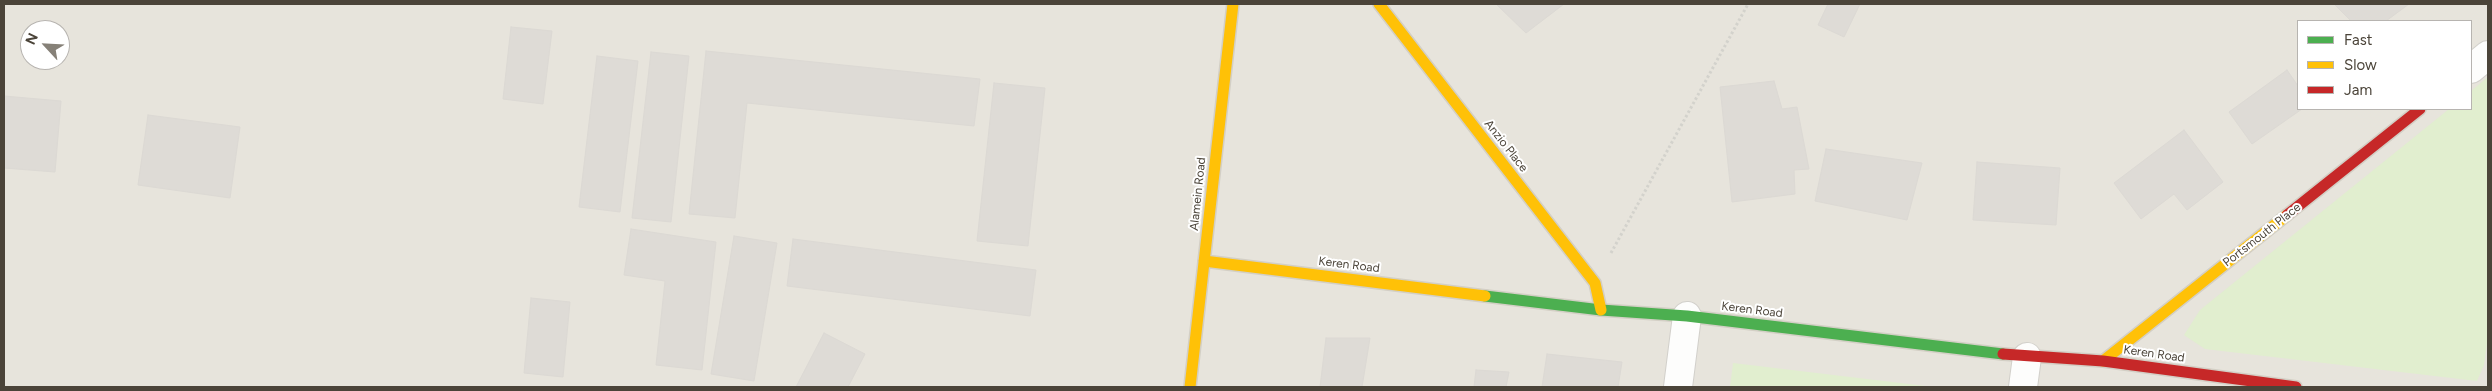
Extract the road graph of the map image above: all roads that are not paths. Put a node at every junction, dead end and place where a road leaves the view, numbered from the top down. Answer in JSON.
{"nodes":[{"id":1,"x":1233,"y":4,"type":"edge"},
{"id":2,"x":1379,"y":4,"type":"edge"},
{"id":3,"x":2488,"y":55,"type":"edge"},
{"id":4,"x":2472,"y":68,"type":"edge"},
{"id":5,"x":2419,"y":110,"type":"edge"},
{"id":6,"x":1204,"y":261,"type":"junction"},
{"id":7,"x":1601,"y":310,"type":"junction"},
{"id":8,"x":1687,"y":316,"type":"junction"},
{"id":9,"x":2027,"y":357,"type":"junction"},
{"id":10,"x":2103,"y":361,"type":"junction"},
{"id":11,"x":1190,"y":387,"type":"edge"},
{"id":12,"x":1678,"y":387,"type":"edge"},
{"id":13,"x":2023,"y":387,"type":"edge"},
{"id":14,"x":2296,"y":387,"type":"edge"}],
"edges":[{"from":1,"to":6,"type":"street","name":"Alamein Road"},
{"from":2,"to":7,"type":"street","name":"Anzio Place"},
{"from":3,"to":4,"type":"street"},
{"from":5,"to":10,"type":"street","name":"Portsmouth Place"},
{"from":6,"to":7,"type":"street","name":"Keren Road"},
{"from":6,"to":11,"type":"street","name":"Alamein Road"},
{"from":7,"to":8,"type":"street","name":"Keren Road"},
{"from":8,"to":9,"type":"street","name":"Keren Road"},
{"from":8,"to":12,"type":"street"},
{"from":9,"to":10,"type":"street","name":"Keren Road"},
{"from":9,"to":13,"type":"street"},
{"from":10,"to":14,"type":"street","name":"Keren Road"}]}
